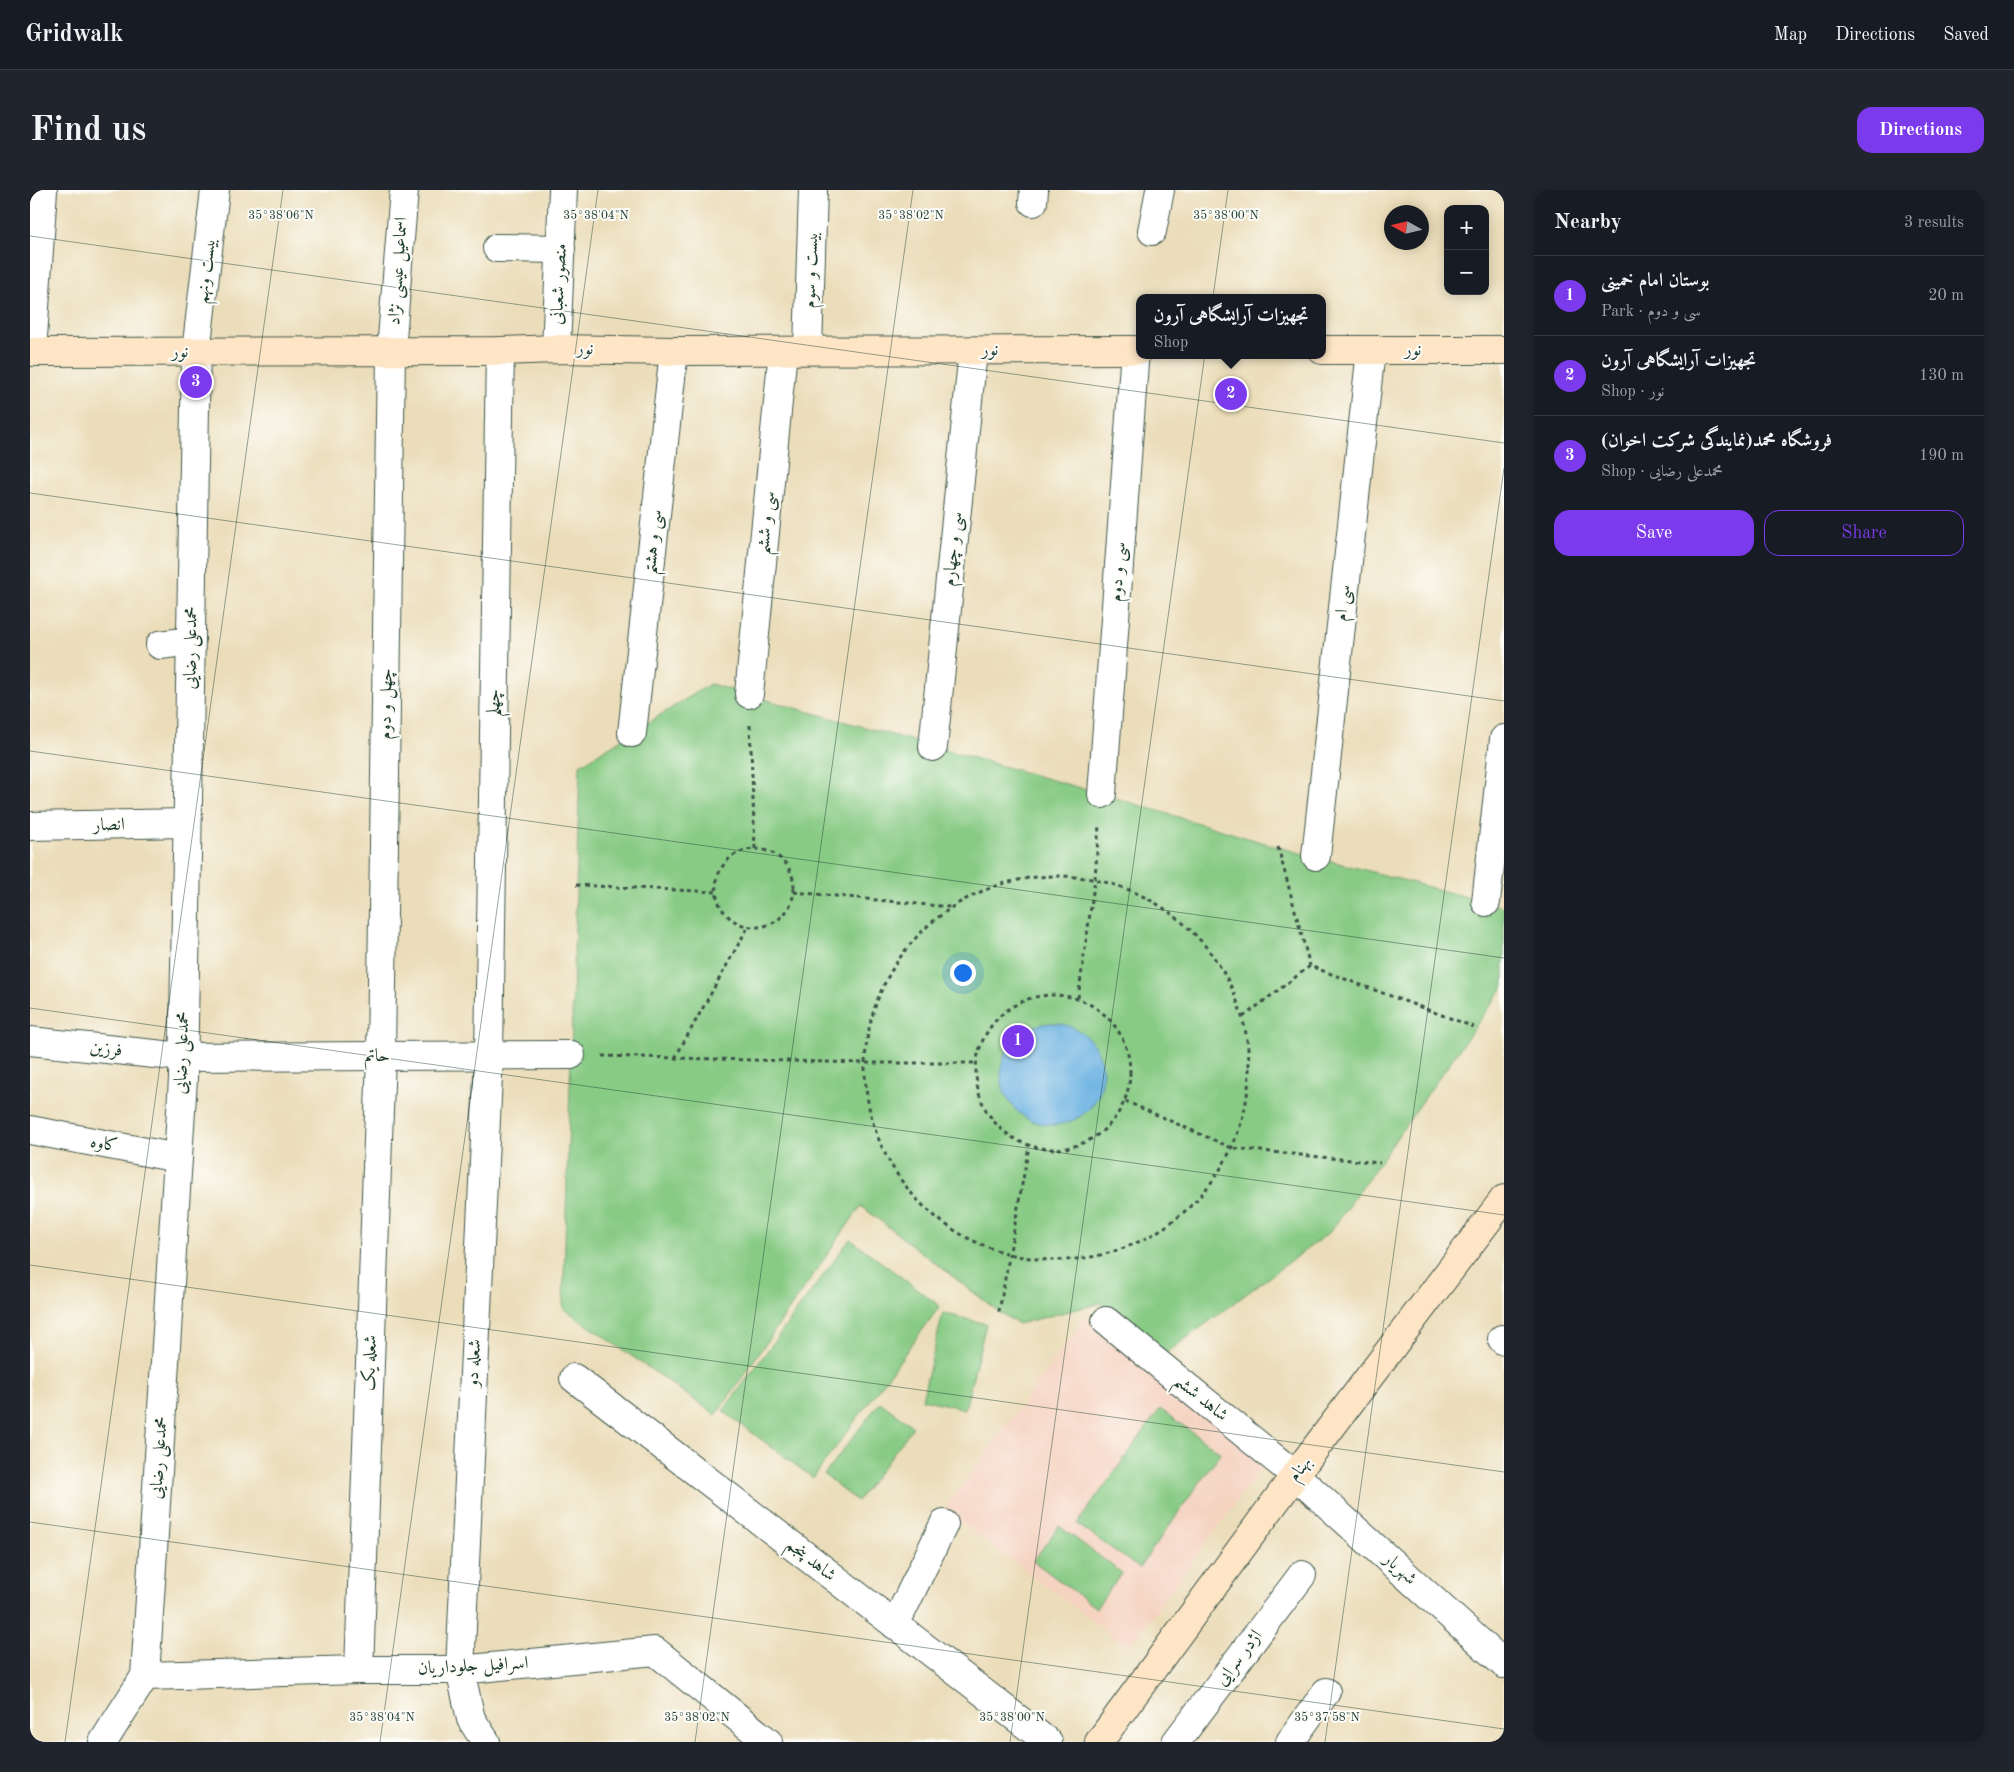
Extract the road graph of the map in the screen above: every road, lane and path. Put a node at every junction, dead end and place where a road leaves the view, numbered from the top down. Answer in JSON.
{"nodes":[{"id":1,"x":43,"y":190,"type":"edge"},
{"id":2,"x":215,"y":190,"type":"edge"},
{"id":3,"x":404,"y":190,"type":"edge"},
{"id":4,"x":563,"y":190,"type":"edge"},
{"id":5,"x":813,"y":190,"type":"edge"},
{"id":6,"x":1160,"y":190,"type":"edge"},
{"id":7,"x":1152,"y":231,"type":"dead end"},
{"id":8,"x":497,"y":248,"type":"dead end"},
{"id":9,"x":561,"y":249,"type":"junction"},
{"id":10,"x":556,"y":349,"type":"junction"},
{"id":11,"x":973,"y":350,"type":"junction"},
{"id":12,"x":1136,"y":350,"type":"edge"},
{"id":13,"x":1326,"y":350,"type":"edge"},
{"id":14,"x":1371,"y":350,"type":"junction"},
{"id":15,"x":1504,"y":350,"type":"edge"},
{"id":16,"x":392,"y":351,"type":"junction"},
{"id":17,"x":500,"y":351,"type":"junction"},
{"id":18,"x":674,"y":351,"type":"junction"},
{"id":19,"x":796,"y":351,"type":"junction"},
{"id":20,"x":31,"y":352,"type":"edge"},
{"id":21,"x":196,"y":352,"type":"junction"},
{"id":22,"x":1136,"y":359,"type":"edge"},
{"id":23,"x":191,"y":641,"type":"junction"},
{"id":24,"x":160,"y":645,"type":"dead end"},
{"id":25,"x":749,"y":694,"type":"joint"},
{"id":26,"x":632,"y":732,"type":"dead end"},
{"id":27,"x":1504,"y":739,"type":"edge"},
{"id":28,"x":933,"y":747,"type":"dead end"},
{"id":29,"x":1102,"y":794,"type":"joint"},
{"id":30,"x":187,"y":823,"type":"junction"},
{"id":31,"x":30,"y":826,"type":"edge"},
{"id":32,"x":1278,"y":847,"type":"dead end"},
{"id":33,"x":755,"y":849,"type":"junction"},
{"id":34,"x":1316,"y":856,"type":"dead end"},
{"id":35,"x":1095,"y":878,"type":"junction"},
{"id":36,"x":576,"y":885,"type":"dead end"},
{"id":37,"x":716,"y":892,"type":"junction"},
{"id":38,"x":794,"y":892,"type":"junction"},
{"id":39,"x":1486,"y":902,"type":"dead end"},
{"id":40,"x":951,"y":907,"type":"junction"},
{"id":41,"x":748,"y":927,"type":"junction"},
{"id":42,"x":1310,"y":966,"type":"junction"},
{"id":43,"x":1078,"y":998,"type":"junction"},
{"id":44,"x":1243,"y":1017,"type":"junction"},
{"id":45,"x":1474,"y":1027,"type":"dead end"},
{"id":46,"x":30,"y":1041,"type":"edge"},
{"id":47,"x":489,"y":1055,"type":"junction"},
{"id":48,"x":571,"y":1055,"type":"joint"},
{"id":49,"x":381,"y":1056,"type":"junction"},
{"id":50,"x":183,"y":1057,"type":"junction"},
{"id":51,"x":675,"y":1058,"type":"junction"},
{"id":52,"x":865,"y":1063,"type":"junction"},
{"id":53,"x":976,"y":1063,"type":"junction"},
{"id":54,"x":1125,"y":1101,"type":"junction"},
{"id":55,"x":30,"y":1130,"type":"edge"},
{"id":56,"x":1029,"y":1146,"type":"junction"},
{"id":57,"x":1232,"y":1148,"type":"junction"},
{"id":58,"x":178,"y":1158,"type":"junction"},
{"id":59,"x":1380,"y":1163,"type":"dead end"},
{"id":60,"x":1504,"y":1199,"type":"edge"},
{"id":61,"x":1010,"y":1255,"type":"junction"},
{"id":62,"x":999,"y":1312,"type":"dead end"},
{"id":63,"x":1106,"y":1321,"type":"dead end"},
{"id":64,"x":574,"y":1378,"type":"dead end"},
{"id":65,"x":1296,"y":1475,"type":"junction"},
{"id":66,"x":944,"y":1524,"type":"dead end"},
{"id":67,"x":1302,"y":1575,"type":"dead end"},
{"id":68,"x":894,"y":1625,"type":"junction"},
{"id":69,"x":1504,"y":1664,"type":"edge"},
{"id":70,"x":359,"y":1670,"type":"junction"},
{"id":71,"x":460,"y":1670,"type":"junction"},
{"id":72,"x":145,"y":1676,"type":"junction"},
{"id":73,"x":1326,"y":1692,"type":"dead end"},
{"id":74,"x":103,"y":1742,"type":"edge"},
{"id":75,"x":486,"y":1742,"type":"edge"},
{"id":76,"x":768,"y":1742,"type":"edge"},
{"id":77,"x":1048,"y":1742,"type":"edge"},
{"id":78,"x":1099,"y":1742,"type":"edge"},
{"id":79,"x":1176,"y":1742,"type":"edge"},
{"id":80,"x":1290,"y":1742,"type":"edge"}],
"edges":[{"from":1,"to":20,"type":"street"},
{"from":2,"to":21,"type":"street","name":"بیست ونهم"},
{"from":3,"to":16,"type":"street","name":"اسماعیل عیسی نژاد"},
{"from":4,"to":9,"type":"street","name":"منصور شعبانی"},
{"from":5,"to":19,"type":"street","name":"بیست و سوم"},
{"from":6,"to":7,"type":"street"},
{"from":8,"to":9,"type":"street"},
{"from":9,"to":10,"type":"street","name":"منصور شعبانی"},
{"from":10,"to":17,"type":"street","name":"نور"},
{"from":10,"to":18,"type":"street","name":"نور"},
{"from":11,"to":12,"type":"street","name":"نور"},
{"from":11,"to":19,"type":"street","name":"نور"},
{"from":11,"to":28,"type":"street","name":"سی و چهارم"},
{"from":13,"to":14,"type":"street","name":"نور"},
{"from":14,"to":15,"type":"street","name":"نور"},
{"from":14,"to":34,"type":"street","name":"سی ام"},
{"from":16,"to":17,"type":"street","name":"نور"},
{"from":16,"to":21,"type":"street","name":"نور"},
{"from":16,"to":49,"type":"street","name":"چهل و دوم"},
{"from":17,"to":47,"type":"street","name":"چهلم"},
{"from":18,"to":19,"type":"street","name":"نور"},
{"from":18,"to":26,"type":"street","name":"سی و هشتم"},
{"from":19,"to":25,"type":"street","name":"سی و ششم"},
{"from":20,"to":21,"type":"street","name":"نور"},
{"from":21,"to":23,"type":"street","name":"محمدعلی رضایی"},
{"from":22,"to":29,"type":"street","name":"سی و دوم"},
{"from":23,"to":24,"type":"street"},
{"from":23,"to":30,"type":"street","name":"محمدعلی رضایی"},
{"from":25,"to":33,"type":"path"},
{"from":27,"to":39,"type":"street"},
{"from":29,"to":35,"type":"path"},
{"from":30,"to":31,"type":"street","name":"انصار"},
{"from":30,"to":50,"type":"street","name":"محمدعلی رضایی"},
{"from":32,"to":42,"type":"path"},
{"from":33,"to":37,"type":"path"},
{"from":33,"to":38,"type":"path"},
{"from":35,"to":40,"type":"path"},
{"from":35,"to":43,"type":"path"},
{"from":35,"to":44,"type":"path"},
{"from":36,"to":37,"type":"path"},
{"from":37,"to":41,"type":"path"},
{"from":38,"to":40,"type":"path"},
{"from":38,"to":41,"type":"path"},
{"from":40,"to":52,"type":"path"},
{"from":41,"to":51,"type":"path"},
{"from":42,"to":44,"type":"path"},
{"from":42,"to":45,"type":"path"},
{"from":43,"to":53,"type":"path"},
{"from":43,"to":54,"type":"path"},
{"from":44,"to":57,"type":"path"},
{"from":46,"to":50,"type":"street","name":"فرزین"},
{"from":47,"to":48,"type":"street","name":"حاتم"},
{"from":47,"to":49,"type":"street","name":"حاتم"},
{"from":47,"to":71,"type":"street","name":"شعله دو"},
{"from":48,"to":51,"type":"path"},
{"from":49,"to":50,"type":"street","name":"حاتم"},
{"from":49,"to":70,"type":"street","name":"شعله یک"},
{"from":50,"to":58,"type":"street","name":"محمدعلی رضایی"},
{"from":51,"to":52,"type":"path"},
{"from":52,"to":53,"type":"path"},
{"from":52,"to":61,"type":"path"},
{"from":53,"to":56,"type":"path"},
{"from":54,"to":56,"type":"path"},
{"from":54,"to":57,"type":"path"},
{"from":55,"to":58,"type":"street","name":"کاوه"},
{"from":56,"to":61,"type":"path"},
{"from":57,"to":59,"type":"path"},
{"from":57,"to":61,"type":"path"},
{"from":58,"to":72,"type":"street","name":"محمدعلی رضایی"},
{"from":60,"to":65,"type":"street","name":"بهنام"},
{"from":61,"to":62,"type":"path"},
{"from":63,"to":65,"type":"street","name":"شاهد ششم"},
{"from":64,"to":68,"type":"street","name":"شاهد پنجم"},
{"from":65,"to":69,"type":"street","name":"شهریار"},
{"from":65,"to":78,"type":"street","name":"بهنام"},
{"from":66,"to":68,"type":"street"},
{"from":67,"to":79,"type":"street","name":"اژدر سرایی"},
{"from":68,"to":77,"type":"street","name":"شاهد پنجم"},
{"from":70,"to":71,"type":"street","name":"اسرافیل جلوداریان"},
{"from":70,"to":72,"type":"street","name":"اسرافیل جلوداریان"},
{"from":71,"to":75,"type":"street","name":"شعله دو"},
{"from":71,"to":76,"type":"street","name":"اسرافیل جلوداریان"},
{"from":72,"to":74,"type":"street","name":"محمدعلی رضایی"},
{"from":73,"to":80,"type":"street"}]}
